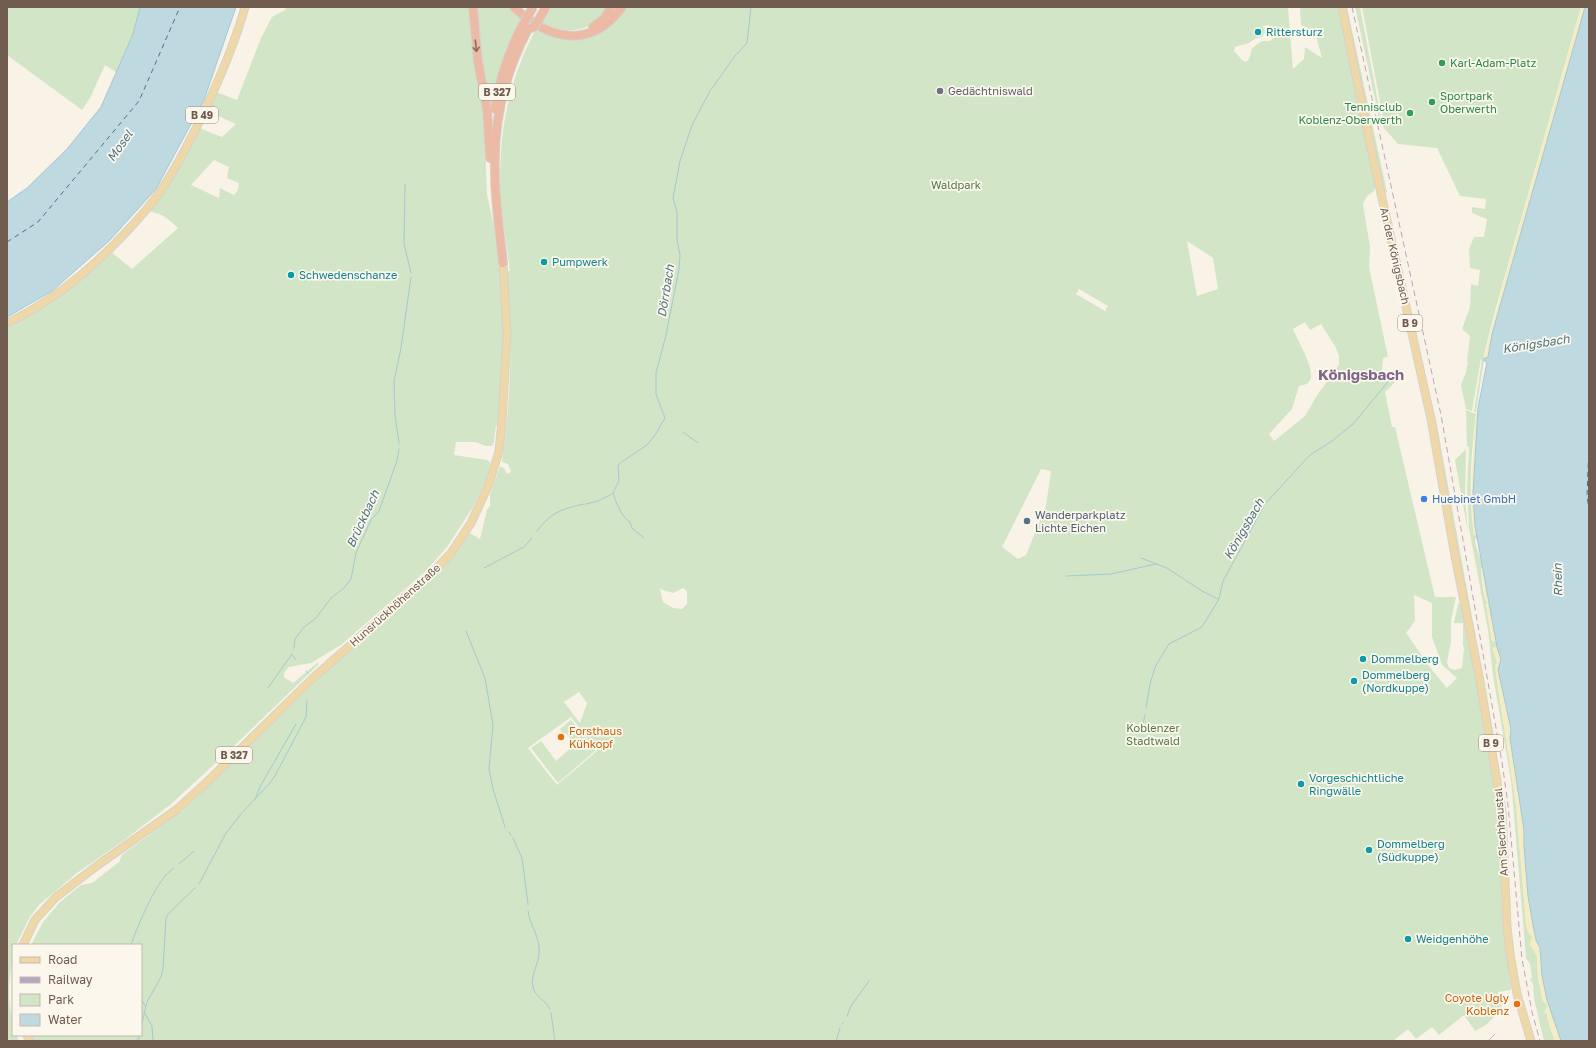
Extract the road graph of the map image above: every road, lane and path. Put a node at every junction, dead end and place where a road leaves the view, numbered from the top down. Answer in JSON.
{"nodes":[{"id":1,"x":245,"y":7,"type":"edge"},
{"id":2,"x":473,"y":7,"type":"edge"},
{"id":3,"x":514,"y":7,"type":"edge"},
{"id":4,"x":520,"y":7,"type":"edge"},
{"id":5,"x":533,"y":7,"type":"edge"},
{"id":6,"x":611,"y":7,"type":"edge"},
{"id":7,"x":622,"y":7,"type":"edge"},
{"id":8,"x":1342,"y":7,"type":"edge"},
{"id":9,"x":545,"y":8,"type":"edge"},
{"id":10,"x":524,"y":31,"type":"junction"},
{"id":11,"x":490,"y":158,"type":"junction"},
{"id":12,"x":503,"y":263,"type":"junction"},
{"id":13,"x":7,"y":323,"type":"edge"},
{"id":14,"x":1446,"y":505,"type":"joint"},
{"id":15,"x":113,"y":856,"type":"junction"},
{"id":16,"x":23,"y":944,"type":"edge"},
{"id":17,"x":28,"y":944,"type":"edge"},
{"id":18,"x":1530,"y":1041,"type":"edge"}],
"edges":[{"from":1,"to":13,"type":"main road","number":"B 49"},
{"from":2,"to":11,"type":"highway","one_way":true},
{"from":3,"to":7,"type":"highway"},
{"from":4,"to":6,"type":"highway"},
{"from":5,"to":10,"type":"highway","number":"B 327","bridge":true},
{"from":8,"to":14,"type":"main road","name":"An der Königsbach","number":"B 9"},
{"from":9,"to":10,"type":"highway","number":"B 327"},
{"from":10,"to":11,"type":"highway","number":"B 327"},
{"from":10,"to":12,"type":"highway","number":"B 327"},
{"from":11,"to":12,"type":"highway","number":"B 327"},
{"from":12,"to":15,"type":"main road","name":"Hunsrückhöhenstraße","number":"B 327"},
{"from":14,"to":18,"type":"main road","name":"Am Siechhaustal","number":"B 9"},
{"from":15,"to":16,"type":"main road","number":"B 327"},
{"from":15,"to":17,"type":"main road","number":"B 327"}]}
